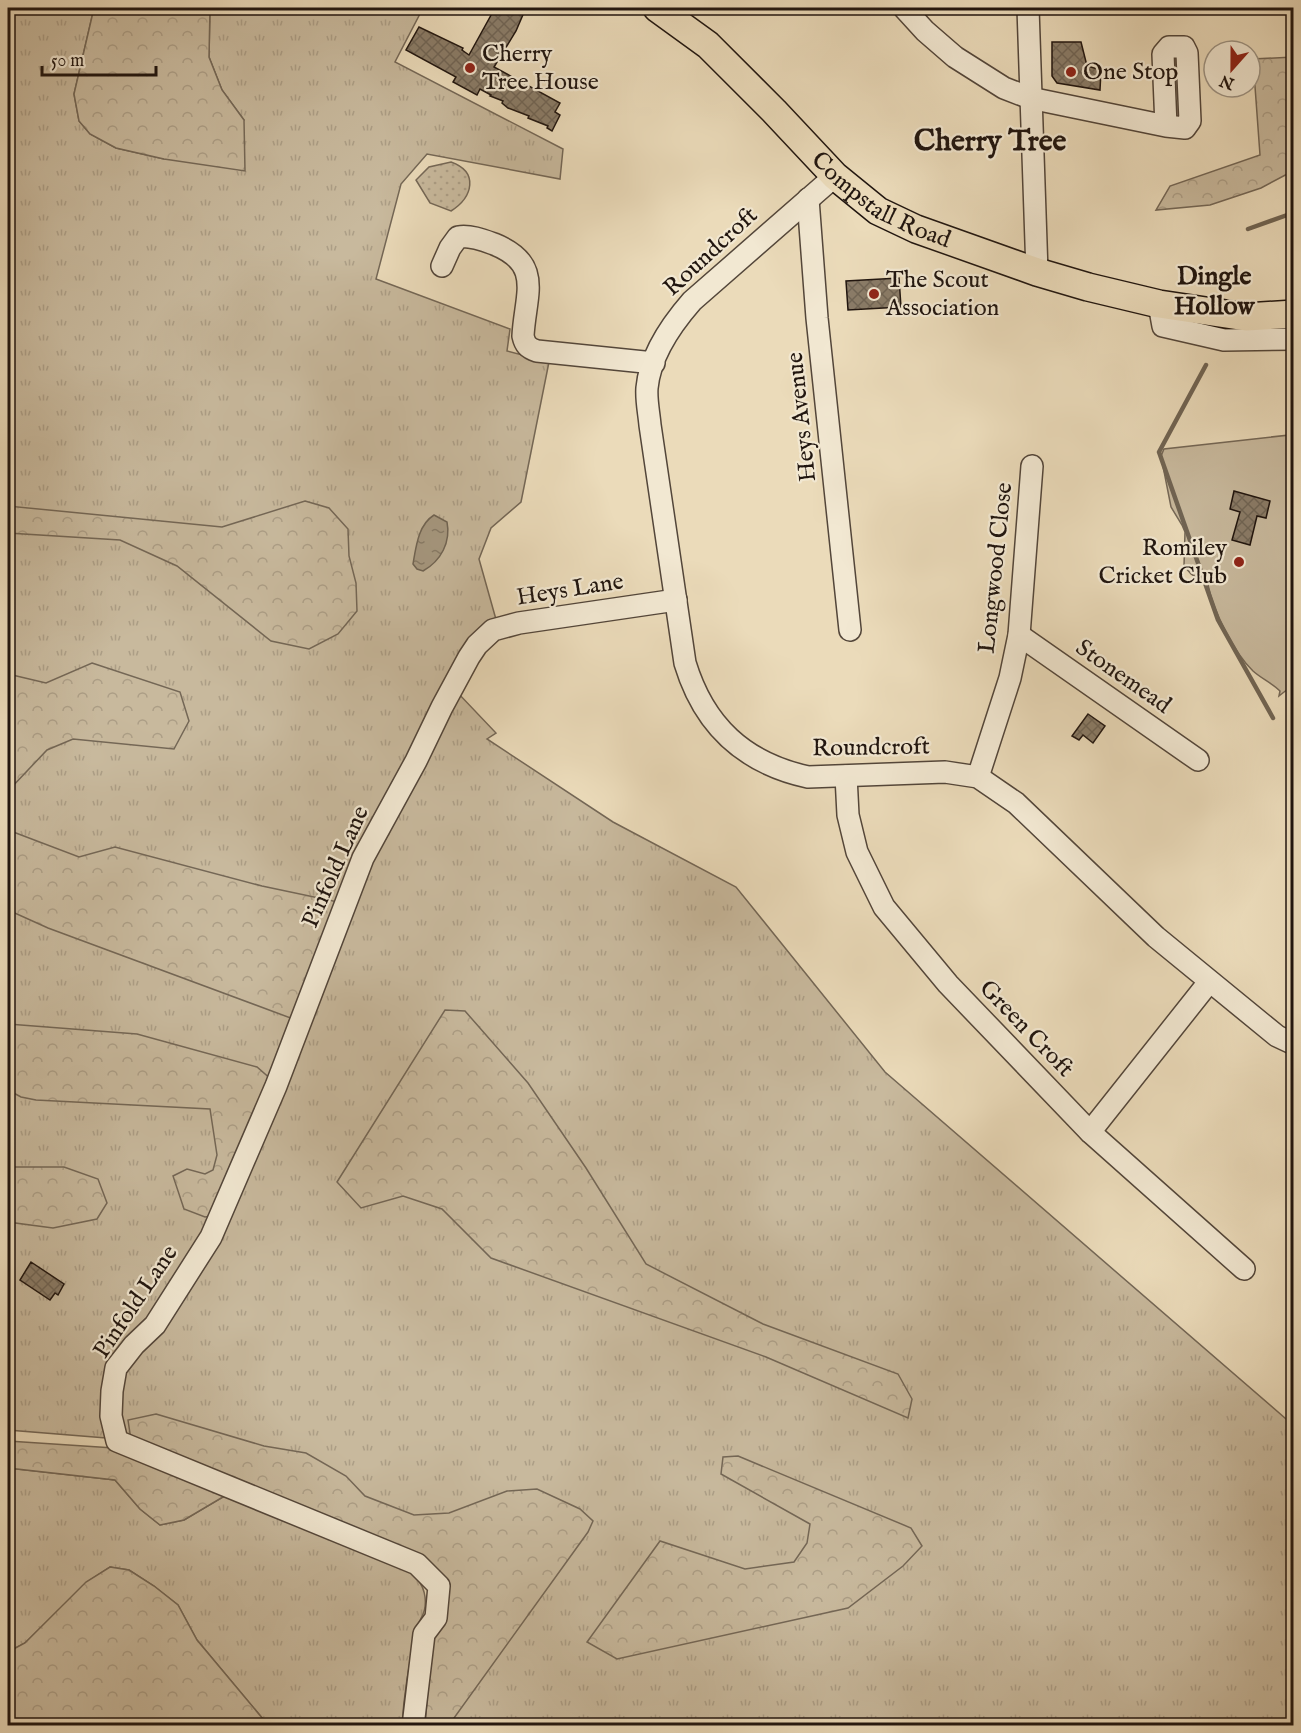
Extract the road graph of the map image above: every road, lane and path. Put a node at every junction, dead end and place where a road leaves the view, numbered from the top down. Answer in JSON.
{"nodes":[{"id":1,"x":657,"y":8,"type":"edge"},
{"id":2,"x":904,"y":8,"type":"edge"},
{"id":3,"x":1028,"y":8,"type":"edge"},
{"id":4,"x":1030,"y":98,"type":"junction"},
{"id":5,"x":1166,"y":126,"type":"dead end"},
{"id":6,"x":835,"y":176,"type":"junction"},
{"id":7,"x":808,"y":199,"type":"junction"},
{"id":8,"x":442,"y":266,"type":"dead end"},
{"id":9,"x":1037,"y":272,"type":"junction"},
{"id":10,"x":1159,"y":304,"type":"junction"},
{"id":11,"x":1293,"y":314,"type":"edge"},
{"id":12,"x":1293,"y":339,"type":"edge"},
{"id":13,"x":654,"y":363,"type":"junction"},
{"id":14,"x":1032,"y":466,"type":"dead end"},
{"id":15,"x":676,"y":600,"type":"junction"},
{"id":16,"x":850,"y":630,"type":"dead end"},
{"id":17,"x":1019,"y":635,"type":"junction"},
{"id":18,"x":477,"y":645,"type":"joint"},
{"id":19,"x":1198,"y":760,"type":"dead end"},
{"id":20,"x":846,"y":776,"type":"junction"},
{"id":21,"x":978,"y":777,"type":"junction"},
{"id":22,"x":1209,"y":982,"type":"junction"},
{"id":23,"x":1293,"y":1044,"type":"edge"},
{"id":24,"x":1090,"y":1132,"type":"junction"},
{"id":25,"x":1244,"y":1269,"type":"dead end"},
{"id":26,"x":412,"y":1725,"type":"edge"}],
"edges":[{"from":1,"to":6,"type":"main road","name":"Compstall Road"},
{"from":2,"to":4,"type":"street"},
{"from":3,"to":4,"type":"street"},
{"from":4,"to":5,"type":"street"},
{"from":4,"to":9,"type":"street"},
{"from":6,"to":7,"type":"street","name":"Roundcroft"},
{"from":6,"to":9,"type":"main road","name":"Compstall Road"},
{"from":7,"to":13,"type":"street","name":"Roundcroft"},
{"from":7,"to":16,"type":"street","name":"Heys Avenue"},
{"from":8,"to":13,"type":"street"},
{"from":9,"to":10,"type":"main road","name":"Compstall Road"},
{"from":10,"to":11,"type":"main road","name":"Compstall Road"},
{"from":10,"to":12,"type":"street"},
{"from":13,"to":15,"type":"street","name":"Roundcroft"},
{"from":14,"to":17,"type":"street","name":"Longwood Close"},
{"from":15,"to":18,"type":"street","name":"Heys Lane"},
{"from":15,"to":20,"type":"street","name":"Roundcroft"},
{"from":17,"to":19,"type":"street","name":"Stonemead"},
{"from":17,"to":21,"type":"street","name":"Longwood Close"},
{"from":18,"to":26,"type":"street","name":"Pinfold Lane"},
{"from":20,"to":21,"type":"street","name":"Roundcroft"},
{"from":20,"to":24,"type":"street","name":"Green Croft"},
{"from":21,"to":22,"type":"street","name":"Roundcroft"},
{"from":22,"to":23,"type":"street","name":"Roundcroft"},
{"from":22,"to":24,"type":"street"},
{"from":24,"to":25,"type":"street","name":"Green Croft"}]}
